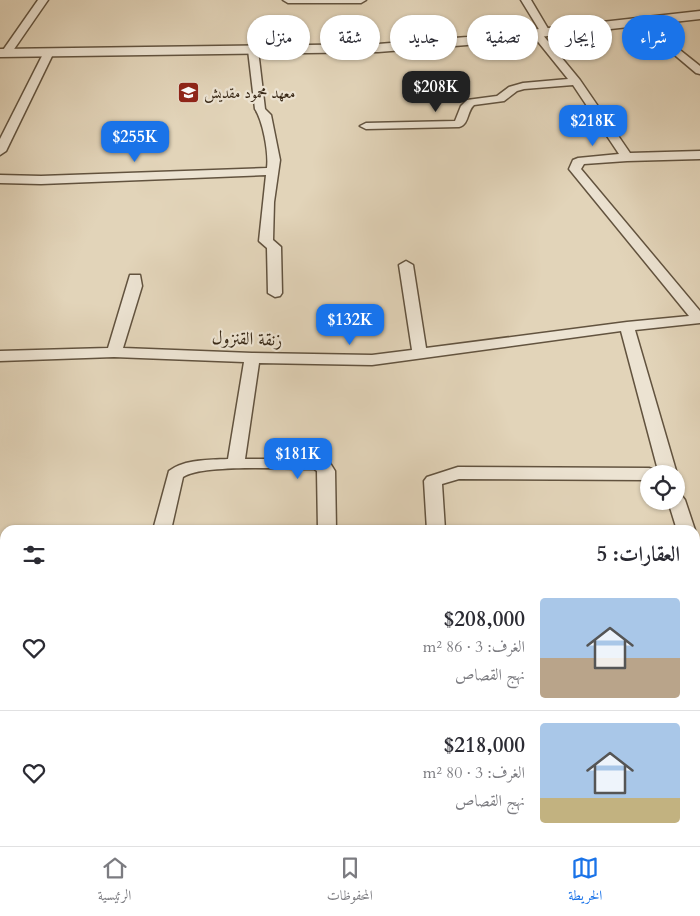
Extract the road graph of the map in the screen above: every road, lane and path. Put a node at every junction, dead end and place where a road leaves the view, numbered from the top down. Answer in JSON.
{"nodes":[{"id":1,"x":43,"y":0,"type":"edge"},
{"id":2,"x":288,"y":0,"type":"edge"},
{"id":3,"x":361,"y":0,"type":"edge"},
{"id":4,"x":526,"y":0,"type":"edge"},
{"id":5,"x":700,"y":15,"type":"edge"},
{"id":6,"x":685,"y":17,"type":"edge"},
{"id":7,"x":622,"y":24,"type":"edge"},
{"id":8,"x":541,"y":32,"type":"junction"},
{"id":9,"x":310,"y":49,"type":"edge"},
{"id":10,"x":247,"y":50,"type":"edge"},
{"id":11,"x":49,"y":52,"type":"junction"},
{"id":12,"x":3,"y":53,"type":"edge"},
{"id":13,"x":685,"y":59,"type":"edge"},
{"id":14,"x":254,"y":60,"type":"edge"},
{"id":15,"x":700,"y":71,"type":"edge"},
{"id":16,"x":576,"y":82,"type":"junction"},
{"id":17,"x":366,"y":126,"type":"dead end"},
{"id":18,"x":0,"y":151,"type":"edge"},
{"id":19,"x":700,"y":154,"type":"edge"},
{"id":20,"x":627,"y":157,"type":"junction"},
{"id":21,"x":271,"y":171,"type":"junction"},
{"id":22,"x":0,"y":179,"type":"edge"},
{"id":23,"x":406,"y":265,"type":"dead end"},
{"id":24,"x":135,"y":278,"type":"dead end"},
{"id":25,"x":276,"y":293,"type":"dead end"},
{"id":26,"x":700,"y":319,"type":"edge"},
{"id":27,"x":627,"y":326,"type":"junction"},
{"id":28,"x":114,"y":352,"type":"junction"},
{"id":29,"x":420,"y":355,"type":"junction"},
{"id":30,"x":0,"y":356,"type":"edge"},
{"id":31,"x":252,"y":358,"type":"junction"},
{"id":32,"x":236,"y":464,"type":"junction"},
{"id":33,"x":666,"y":465,"type":"edge"},
{"id":34,"x":640,"y":474,"type":"edge"},
{"id":35,"x":679,"y":510,"type":"edge"},
{"id":36,"x":163,"y":525,"type":"edge"},
{"id":37,"x":327,"y":525,"type":"edge"},
{"id":38,"x":436,"y":525,"type":"edge"},
{"id":39,"x":684,"y":525,"type":"edge"}],
"edges":[{"from":1,"to":12,"type":"street"},
{"from":2,"to":3,"type":"street"},
{"from":4,"to":8,"type":"street"},
{"from":5,"to":6,"type":"street"},
{"from":7,"to":8,"type":"street"},
{"from":8,"to":9,"type":"street"},
{"from":8,"to":16,"type":"street"},
{"from":10,"to":11,"type":"street"},
{"from":11,"to":12,"type":"street"},
{"from":11,"to":18,"type":"street"},
{"from":13,"to":15,"type":"street"},
{"from":14,"to":21,"type":"street"},
{"from":16,"to":17,"type":"street"},
{"from":16,"to":20,"type":"street"},
{"from":19,"to":20,"type":"street"},
{"from":20,"to":26,"type":"street"},
{"from":21,"to":22,"type":"street"},
{"from":21,"to":25,"type":"street"},
{"from":23,"to":29,"type":"street"},
{"from":24,"to":28,"type":"street"},
{"from":26,"to":27,"type":"street","name":"زنقة القنزول"},
{"from":27,"to":29,"type":"street","name":"زنقة القنزول"},
{"from":27,"to":33,"type":"street"},
{"from":28,"to":30,"type":"street","name":"زنقة القنزول"},
{"from":28,"to":31,"type":"street","name":"زنقة القنزول"},
{"from":29,"to":31,"type":"street","name":"زنقة القنزول"},
{"from":31,"to":32,"type":"street"},
{"from":32,"to":36,"type":"street"},
{"from":32,"to":37,"type":"street"},
{"from":34,"to":38,"type":"street"},
{"from":35,"to":39,"type":"street"}]}
